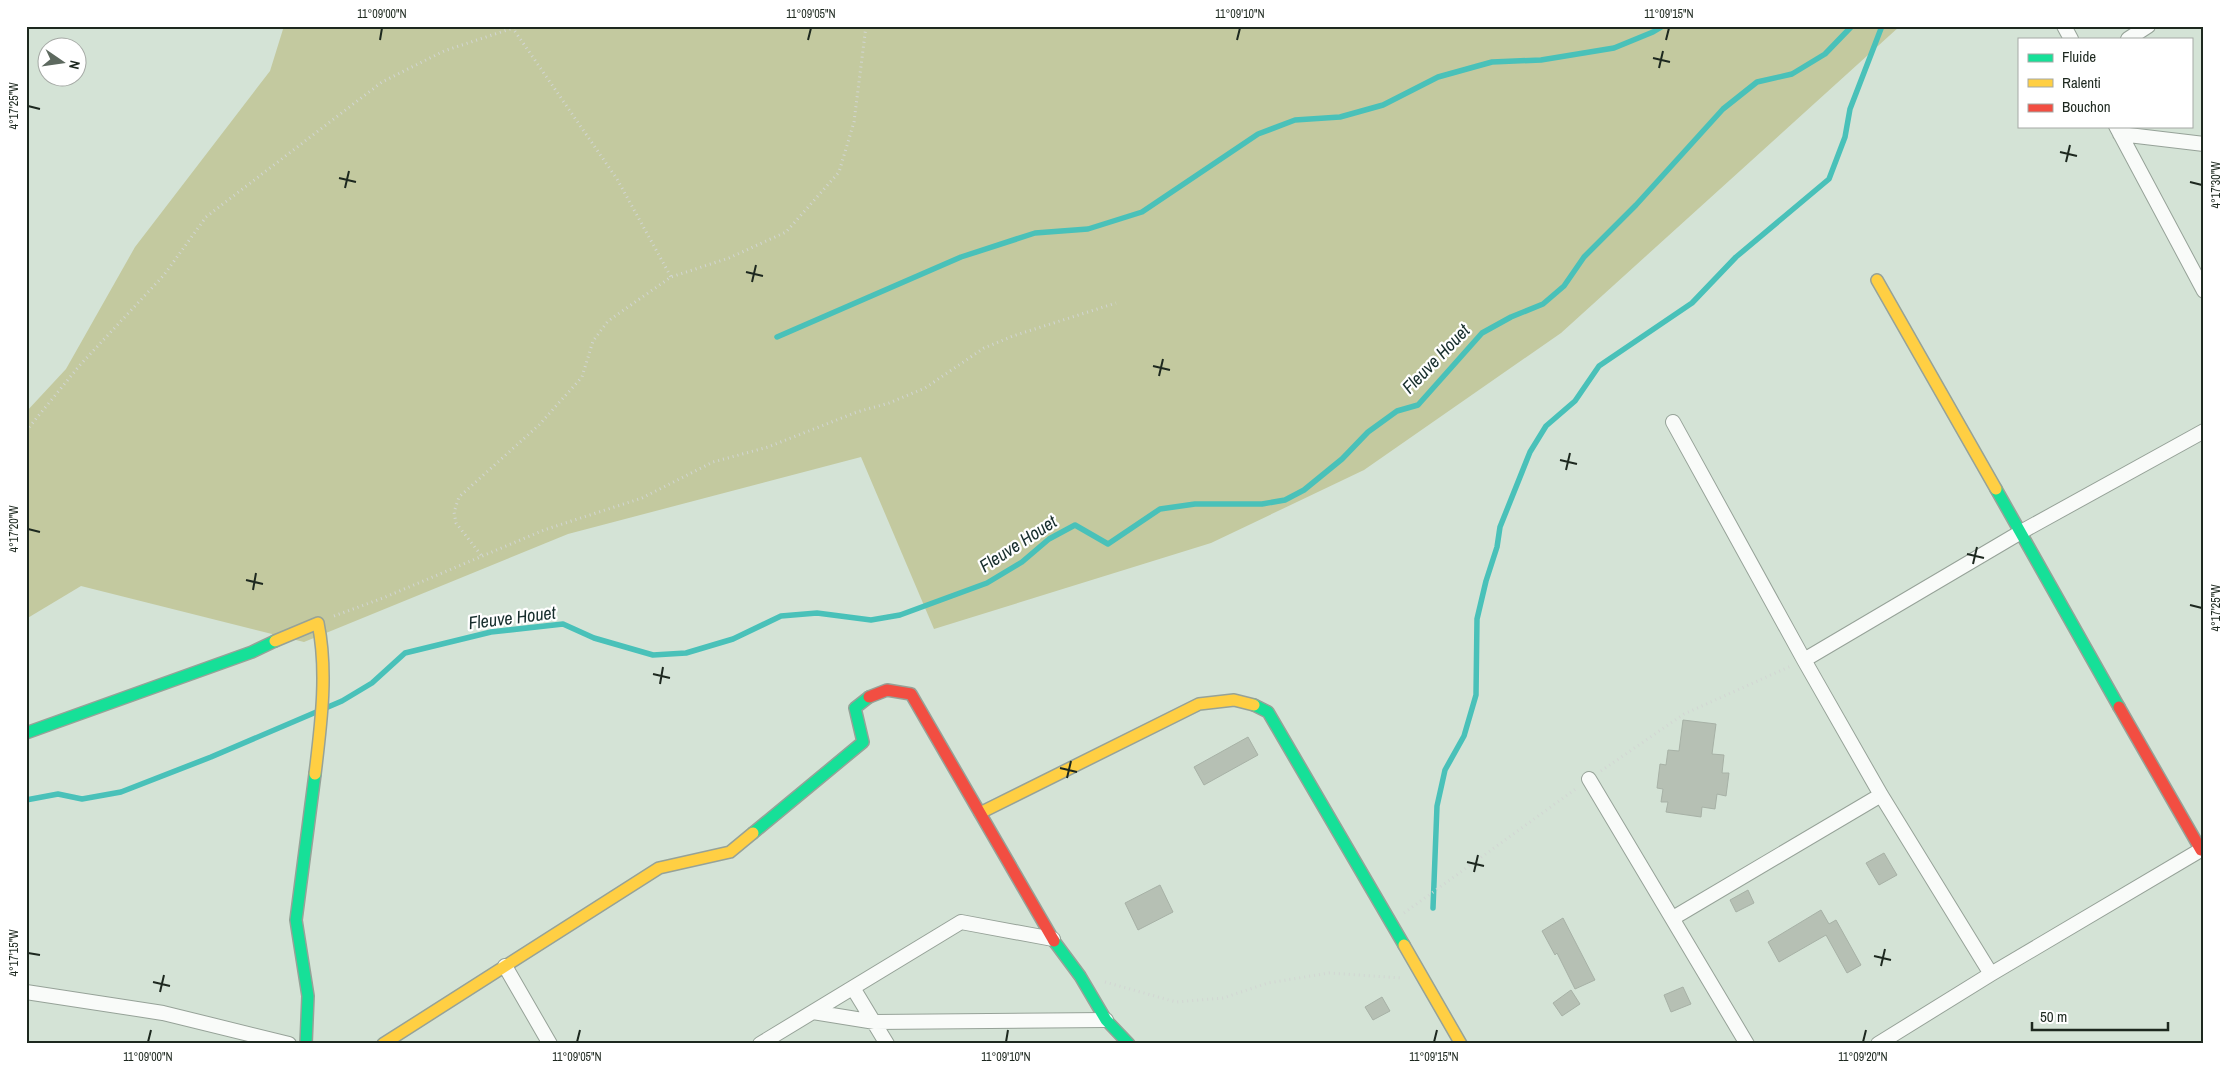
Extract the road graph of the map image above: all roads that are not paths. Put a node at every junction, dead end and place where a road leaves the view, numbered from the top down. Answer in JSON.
{"nodes":[{"id":1,"x":2064,"y":26,"type":"edge"},
{"id":2,"x":2148,"y":26,"type":"edge"},
{"id":3,"x":2070,"y":38,"type":"edge"},
{"id":4,"x":2130,"y":38,"type":"edge"},
{"id":5,"x":2118,"y":130,"type":"edge"},
{"id":6,"x":2204,"y":144,"type":"edge"},
{"id":7,"x":1877,"y":280,"type":"dead end"},
{"id":8,"x":2204,"y":291,"type":"edge"},
{"id":9,"x":1674,"y":422,"type":"dead end"},
{"id":10,"x":2204,"y":431,"type":"edge"},
{"id":11,"x":2022,"y":532,"type":"junction"},
{"id":12,"x":1804,"y":660,"type":"junction"},
{"id":13,"x":26,"y":733,"type":"edge"},
{"id":14,"x":1589,"y":779,"type":"dead end"},
{"id":15,"x":1882,"y":795,"type":"junction"},
{"id":16,"x":980,"y":813,"type":"junction"},
{"id":17,"x":2202,"y":849,"type":"edge"},
{"id":18,"x":1673,"y":918,"type":"junction"},
{"id":19,"x":1053,"y":938,"type":"junction"},
{"id":20,"x":505,"y":966,"type":"junction"},
{"id":21,"x":1991,"y":974,"type":"junction"},
{"id":22,"x":853,"y":988,"type":"junction"},
{"id":23,"x":26,"y":992,"type":"edge"},
{"id":24,"x":813,"y":1012,"type":"junction"},
{"id":25,"x":1106,"y":1020,"type":"junction"},
{"id":26,"x":875,"y":1022,"type":"junction"},
{"id":27,"x":289,"y":1044,"type":"edge"},
{"id":28,"x":306,"y":1044,"type":"edge"},
{"id":29,"x":383,"y":1044,"type":"edge"},
{"id":30,"x":550,"y":1044,"type":"edge"},
{"id":31,"x":760,"y":1044,"type":"edge"},
{"id":32,"x":887,"y":1044,"type":"edge"},
{"id":33,"x":1129,"y":1044,"type":"edge"},
{"id":34,"x":1460,"y":1044,"type":"edge"},
{"id":35,"x":1747,"y":1044,"type":"edge"},
{"id":36,"x":1878,"y":1044,"type":"edge"}],
"edges":[{"from":1,"to":3,"type":"street"},
{"from":2,"to":4,"type":"street"},
{"from":5,"to":6,"type":"street"},
{"from":5,"to":8,"type":"street"},
{"from":7,"to":11,"type":"street"},
{"from":9,"to":12,"type":"street"},
{"from":10,"to":11,"type":"street"},
{"from":11,"to":12,"type":"street"},
{"from":11,"to":17,"type":"street"},
{"from":12,"to":15,"type":"street"},
{"from":13,"to":28,"type":"street"},
{"from":14,"to":18,"type":"street"},
{"from":15,"to":18,"type":"street"},
{"from":15,"to":21,"type":"street"},
{"from":16,"to":19,"type":"street"},
{"from":16,"to":20,"type":"street"},
{"from":16,"to":34,"type":"street"},
{"from":17,"to":21,"type":"street"},
{"from":18,"to":35,"type":"street"},
{"from":19,"to":22,"type":"street"},
{"from":19,"to":25,"type":"street"},
{"from":20,"to":29,"type":"street"},
{"from":20,"to":30,"type":"street"},
{"from":21,"to":36,"type":"street"},
{"from":22,"to":24,"type":"street"},
{"from":22,"to":26,"type":"street"},
{"from":23,"to":27,"type":"street"},
{"from":24,"to":26,"type":"street"},
{"from":24,"to":31,"type":"street"},
{"from":25,"to":26,"type":"street"},
{"from":25,"to":33,"type":"street"},
{"from":26,"to":32,"type":"street"}]}
